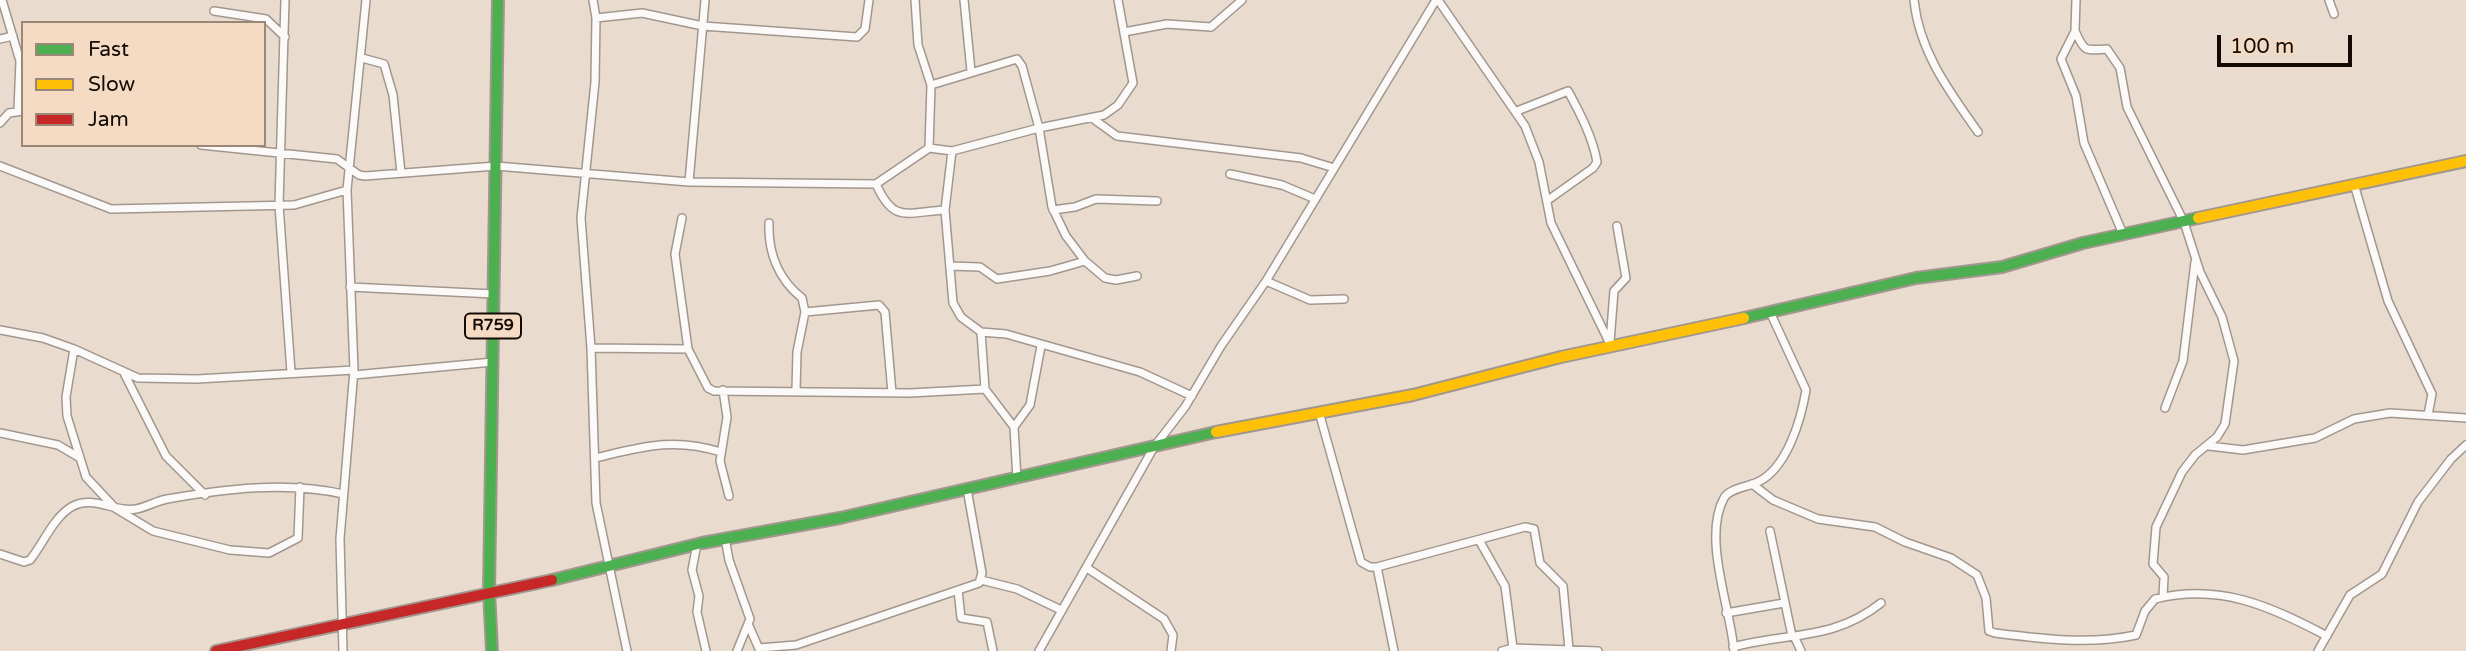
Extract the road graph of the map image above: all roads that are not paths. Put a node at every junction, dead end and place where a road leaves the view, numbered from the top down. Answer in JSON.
{"nodes":[{"id":1,"x":2,"y":0,"type":"edge"},
{"id":2,"x":285,"y":0,"type":"edge"},
{"id":3,"x":366,"y":0,"type":"edge"},
{"id":4,"x":498,"y":0,"type":"edge"},
{"id":5,"x":593,"y":0,"type":"edge"},
{"id":6,"x":705,"y":0,"type":"edge"},
{"id":7,"x":869,"y":0,"type":"edge"},
{"id":8,"x":915,"y":0,"type":"edge"},
{"id":9,"x":964,"y":0,"type":"edge"},
{"id":10,"x":1118,"y":0,"type":"edge"},
{"id":11,"x":1242,"y":0,"type":"edge"},
{"id":12,"x":1437,"y":0,"type":"edge"},
{"id":13,"x":1914,"y":0,"type":"edge"},
{"id":14,"x":2076,"y":0,"type":"edge"},
{"id":15,"x":2329,"y":0,"type":"edge"},
{"id":16,"x":214,"y":11,"type":"dead end"},
{"id":17,"x":2334,"y":14,"type":"dead end"},
{"id":18,"x":596,"y":18,"type":"junction"},
{"id":19,"x":703,"y":26,"type":"junction"},
{"id":20,"x":2075,"y":31,"type":"junction"},
{"id":21,"x":1124,"y":32,"type":"junction"},
{"id":22,"x":285,"y":37,"type":"junction"},
{"id":23,"x":0,"y":39,"type":"edge"},
{"id":24,"x":17,"y":39,"type":"edge"},
{"id":25,"x":362,"y":58,"type":"junction"},
{"id":26,"x":971,"y":71,"type":"junction"},
{"id":27,"x":931,"y":85,"type":"junction"},
{"id":28,"x":1517,"y":110,"type":"junction"},
{"id":29,"x":20,"y":111,"type":"edge"},
{"id":30,"x":1092,"y":118,"type":"junction"},
{"id":31,"x":0,"y":122,"type":"edge"},
{"id":32,"x":1039,"y":128,"type":"junction"},
{"id":33,"x":1978,"y":132,"type":"dead end"},
{"id":34,"x":224,"y":147,"type":"edge"},
{"id":35,"x":929,"y":148,"type":"junction"},
{"id":36,"x":282,"y":152,"type":"junction"},
{"id":37,"x":952,"y":152,"type":"junction"},
{"id":38,"x":2466,"y":161,"type":"edge"},
{"id":39,"x":0,"y":166,"type":"edge"},
{"id":40,"x":496,"y":166,"type":"junction"},
{"id":41,"x":348,"y":168,"type":"junction"},
{"id":42,"x":1334,"y":168,"type":"junction"},
{"id":43,"x":401,"y":173,"type":"junction"},
{"id":44,"x":587,"y":173,"type":"junction"},
{"id":45,"x":1230,"y":174,"type":"dead end"},
{"id":46,"x":689,"y":182,"type":"junction"},
{"id":47,"x":876,"y":184,"type":"junction"},
{"id":48,"x":2354,"y":184,"type":"junction"},
{"id":49,"x":347,"y":190,"type":"junction"},
{"id":50,"x":1315,"y":199,"type":"junction"},
{"id":51,"x":1548,"y":200,"type":"junction"},
{"id":52,"x":1157,"y":201,"type":"dead end"},
{"id":53,"x":279,"y":205,"type":"junction"},
{"id":54,"x":945,"y":210,"type":"junction"},
{"id":55,"x":1053,"y":210,"type":"junction"},
{"id":56,"x":682,"y":218,"type":"dead end"},
{"id":57,"x":2184,"y":222,"type":"junction"},
{"id":58,"x":769,"y":223,"type":"dead end"},
{"id":59,"x":1617,"y":226,"type":"dead end"},
{"id":60,"x":2123,"y":234,"type":"junction"},
{"id":61,"x":2196,"y":260,"type":"junction"},
{"id":62,"x":1085,"y":261,"type":"junction"},
{"id":63,"x":950,"y":266,"type":"junction"},
{"id":64,"x":1137,"y":276,"type":"dead end"},
{"id":65,"x":1266,"y":281,"type":"junction"},
{"id":66,"x":350,"y":287,"type":"junction"},
{"id":67,"x":494,"y":294,"type":"junction"},
{"id":68,"x":1344,"y":299,"type":"dead end"},
{"id":69,"x":805,"y":312,"type":"junction"},
{"id":70,"x":1770,"y":312,"type":"junction"},
{"id":71,"x":0,"y":330,"type":"edge"},
{"id":72,"x":981,"y":332,"type":"junction"},
{"id":73,"x":1611,"y":344,"type":"junction"},
{"id":74,"x":1041,"y":346,"type":"junction"},
{"id":75,"x":591,"y":348,"type":"junction"},
{"id":76,"x":75,"y":349,"type":"junction"},
{"id":77,"x":688,"y":349,"type":"junction"},
{"id":78,"x":493,"y":362,"type":"junction"},
{"id":79,"x":291,"y":372,"type":"junction"},
{"id":80,"x":354,"y":373,"type":"junction"},
{"id":81,"x":125,"y":374,"type":"junction"},
{"id":82,"x":985,"y":389,"type":"junction"},
{"id":83,"x":723,"y":390,"type":"junction"},
{"id":84,"x":796,"y":390,"type":"junction"},
{"id":85,"x":892,"y":393,"type":"junction"},
{"id":86,"x":1192,"y":396,"type":"junction"},
{"id":87,"x":2165,"y":408,"type":"dead end"},
{"id":88,"x":1319,"y":412,"type":"junction"},
{"id":89,"x":2428,"y":415,"type":"junction"},
{"id":90,"x":2466,"y":418,"type":"edge"},
{"id":91,"x":1014,"y":426,"type":"junction"},
{"id":92,"x":0,"y":433,"type":"edge"},
{"id":93,"x":2466,"y":445,"type":"edge"},
{"id":94,"x":2209,"y":446,"type":"junction"},
{"id":95,"x":1154,"y":447,"type":"junction"},
{"id":96,"x":721,"y":452,"type":"junction"},
{"id":97,"x":81,"y":458,"type":"junction"},
{"id":98,"x":595,"y":458,"type":"junction"},
{"id":99,"x":1017,"y":479,"type":"junction"},
{"id":100,"x":1752,"y":484,"type":"junction"},
{"id":101,"x":300,"y":487,"type":"junction"},
{"id":102,"x":967,"y":489,"type":"junction"},
{"id":103,"x":343,"y":494,"type":"junction"},
{"id":104,"x":205,"y":495,"type":"junction"},
{"id":105,"x":729,"y":496,"type":"dead end"},
{"id":106,"x":115,"y":508,"type":"junction"},
{"id":107,"x":1770,"y":531,"type":"dead end"},
{"id":108,"x":725,"y":538,"type":"junction"},
{"id":109,"x":1479,"y":540,"type":"junction"},
{"id":110,"x":697,"y":544,"type":"junction"},
{"id":111,"x":0,"y":555,"type":"edge"},
{"id":112,"x":1377,"y":567,"type":"junction"},
{"id":113,"x":609,"y":568,"type":"junction"},
{"id":114,"x":1087,"y":568,"type":"junction"},
{"id":115,"x":981,"y":580,"type":"junction"},
{"id":116,"x":958,"y":590,"type":"junction"},
{"id":117,"x":489,"y":591,"type":"junction"},
{"id":118,"x":2163,"y":597,"type":"junction"},
{"id":119,"x":1784,"y":603,"type":"junction"},
{"id":120,"x":1881,"y":603,"type":"dead end"},
{"id":121,"x":1061,"y":610,"type":"junction"},
{"id":122,"x":1726,"y":613,"type":"junction"},
{"id":123,"x":344,"y":624,"type":"junction"},
{"id":124,"x":749,"y":626,"type":"junction"},
{"id":125,"x":1793,"y":636,"type":"junction"},
{"id":126,"x":2327,"y":636,"type":"junction"},
{"id":127,"x":268,"y":638,"type":"junction"},
{"id":128,"x":2075,"y":641,"type":"junction"},
{"id":129,"x":1513,"y":648,"type":"junction"},
{"id":130,"x":1569,"y":649,"type":"edge"},
{"id":131,"x":1734,"y":649,"type":"edge"},
{"id":132,"x":759,"y":650,"type":"edge"},
{"id":133,"x":216,"y":651,"type":"edge"},
{"id":134,"x":269,"y":651,"type":"edge"},
{"id":135,"x":344,"y":651,"type":"edge"},
{"id":136,"x":492,"y":651,"type":"edge"},
{"id":137,"x":627,"y":651,"type":"edge"},
{"id":138,"x":706,"y":651,"type":"edge"},
{"id":139,"x":737,"y":651,"type":"edge"},
{"id":140,"x":993,"y":651,"type":"edge"},
{"id":141,"x":1038,"y":651,"type":"edge"},
{"id":142,"x":1171,"y":651,"type":"edge"},
{"id":143,"x":1394,"y":651,"type":"edge"},
{"id":144,"x":1502,"y":651,"type":"edge"},
{"id":145,"x":1598,"y":651,"type":"edge"},
{"id":146,"x":1801,"y":651,"type":"edge"},
{"id":147,"x":2074,"y":651,"type":"edge"},
{"id":148,"x":2318,"y":651,"type":"edge"}],
"edges":[{"from":1,"to":24,"type":"street"},
{"from":2,"to":22,"type":"street"},
{"from":3,"to":25,"type":"street"},
{"from":4,"to":40,"type":"street","number":"R759"},
{"from":5,"to":18,"type":"street"},
{"from":6,"to":19,"type":"street"},
{"from":7,"to":19,"type":"street"},
{"from":8,"to":27,"type":"street"},
{"from":9,"to":26,"type":"street"},
{"from":10,"to":21,"type":"street"},
{"from":11,"to":21,"type":"street"},
{"from":12,"to":28,"type":"street"},
{"from":12,"to":42,"type":"street"},
{"from":13,"to":33,"type":"street"},
{"from":14,"to":20,"type":"street"},
{"from":15,"to":17,"type":"street"},
{"from":16,"to":22,"type":"street"},
{"from":18,"to":19,"type":"street"},
{"from":18,"to":44,"type":"street"},
{"from":19,"to":46,"type":"street"},
{"from":20,"to":57,"type":"street"},
{"from":20,"to":60,"type":"street"},
{"from":21,"to":30,"type":"street"},
{"from":22,"to":36,"type":"street"},
{"from":23,"to":24,"type":"street"},
{"from":24,"to":29,"type":"street"},
{"from":25,"to":41,"type":"street"},
{"from":25,"to":43,"type":"street"},
{"from":26,"to":27,"type":"street"},
{"from":26,"to":32,"type":"street"},
{"from":27,"to":35,"type":"street"},
{"from":28,"to":51,"type":"street"},
{"from":28,"to":51,"type":"street"},
{"from":29,"to":31,"type":"street"},
{"from":30,"to":32,"type":"street"},
{"from":30,"to":42,"type":"street"},
{"from":32,"to":37,"type":"street"},
{"from":32,"to":55,"type":"street"},
{"from":34,"to":36,"type":"street"},
{"from":35,"to":37,"type":"street"},
{"from":35,"to":47,"type":"street"},
{"from":36,"to":41,"type":"street"},
{"from":36,"to":53,"type":"street"},
{"from":37,"to":54,"type":"street"},
{"from":38,"to":48,"type":"street"},
{"from":39,"to":53,"type":"street"},
{"from":40,"to":43,"type":"street"},
{"from":40,"to":44,"type":"street"},
{"from":40,"to":67,"type":"street","number":"R759"},
{"from":41,"to":43,"type":"street"},
{"from":41,"to":49,"type":"street"},
{"from":42,"to":50,"type":"street"},
{"from":44,"to":46,"type":"street"},
{"from":44,"to":75,"type":"street"},
{"from":45,"to":50,"type":"street"},
{"from":46,"to":47,"type":"street"},
{"from":47,"to":54,"type":"street"},
{"from":48,"to":57,"type":"street"},
{"from":48,"to":89,"type":"street"},
{"from":49,"to":53,"type":"street"},
{"from":49,"to":66,"type":"street"},
{"from":50,"to":65,"type":"street"},
{"from":51,"to":73,"type":"street"},
{"from":52,"to":55,"type":"street"},
{"from":53,"to":79,"type":"street"},
{"from":54,"to":63,"type":"street"},
{"from":55,"to":62,"type":"street"},
{"from":56,"to":77,"type":"street"},
{"from":57,"to":60,"type":"street"},
{"from":57,"to":61,"type":"street"},
{"from":58,"to":69,"type":"street"},
{"from":59,"to":73,"type":"street"},
{"from":60,"to":70,"type":"street"},
{"from":61,"to":87,"type":"street"},
{"from":61,"to":94,"type":"street"},
{"from":62,"to":63,"type":"street"},
{"from":62,"to":64,"type":"street"},
{"from":63,"to":72,"type":"street"},
{"from":65,"to":68,"type":"street"},
{"from":65,"to":86,"type":"street"},
{"from":66,"to":67,"type":"street"},
{"from":66,"to":80,"type":"street"},
{"from":67,"to":78,"type":"street","number":"R759"},
{"from":69,"to":84,"type":"street"},
{"from":69,"to":85,"type":"street"},
{"from":70,"to":73,"type":"street"},
{"from":70,"to":100,"type":"street"},
{"from":71,"to":76,"type":"street"},
{"from":72,"to":74,"type":"street"},
{"from":72,"to":82,"type":"street"},
{"from":73,"to":88,"type":"street"},
{"from":74,"to":86,"type":"street"},
{"from":74,"to":91,"type":"street"},
{"from":75,"to":77,"type":"street"},
{"from":75,"to":98,"type":"street"},
{"from":76,"to":81,"type":"street"},
{"from":76,"to":97,"type":"street"},
{"from":77,"to":83,"type":"street"},
{"from":78,"to":80,"type":"street"},
{"from":78,"to":117,"type":"street","number":"R759"},
{"from":79,"to":80,"type":"street"},
{"from":79,"to":81,"type":"street"},
{"from":80,"to":103,"type":"street"},
{"from":81,"to":104,"type":"street"},
{"from":82,"to":85,"type":"street"},
{"from":82,"to":91,"type":"street"},
{"from":83,"to":84,"type":"street"},
{"from":83,"to":96,"type":"street"},
{"from":84,"to":85,"type":"street"},
{"from":86,"to":95,"type":"street"},
{"from":88,"to":95,"type":"street"},
{"from":88,"to":112,"type":"street"},
{"from":89,"to":90,"type":"street"},
{"from":89,"to":94,"type":"street"},
{"from":91,"to":99,"type":"street"},
{"from":92,"to":97,"type":"street"},
{"from":93,"to":126,"type":"street"},
{"from":94,"to":118,"type":"street"},
{"from":95,"to":99,"type":"street"},
{"from":95,"to":114,"type":"street"},
{"from":96,"to":98,"type":"street"},
{"from":96,"to":105,"type":"street"},
{"from":97,"to":106,"type":"street"},
{"from":98,"to":113,"type":"street"},
{"from":99,"to":102,"type":"street"},
{"from":100,"to":122,"type":"street"},
{"from":100,"to":128,"type":"street"},
{"from":101,"to":103,"type":"street"},
{"from":101,"to":104,"type":"street"},
{"from":101,"to":106,"type":"street"},
{"from":102,"to":108,"type":"street"},
{"from":102,"to":115,"type":"street"},
{"from":103,"to":123,"type":"street"},
{"from":104,"to":106,"type":"street"},
{"from":106,"to":111,"type":"street"},
{"from":107,"to":119,"type":"street"},
{"from":108,"to":110,"type":"street"},
{"from":108,"to":124,"type":"street"},
{"from":109,"to":112,"type":"street"},
{"from":109,"to":129,"type":"street"},
{"from":109,"to":130,"type":"street"},
{"from":110,"to":113,"type":"street"},
{"from":110,"to":138,"type":"street"},
{"from":112,"to":143,"type":"street"},
{"from":113,"to":117,"type":"street"},
{"from":113,"to":137,"type":"street"},
{"from":114,"to":121,"type":"street"},
{"from":114,"to":142,"type":"street"},
{"from":115,"to":116,"type":"street"},
{"from":115,"to":121,"type":"street"},
{"from":116,"to":132,"type":"street"},
{"from":116,"to":140,"type":"street"},
{"from":117,"to":123,"type":"street"},
{"from":117,"to":136,"type":"street","number":"R759"},
{"from":118,"to":126,"type":"street"},
{"from":118,"to":128,"type":"street"},
{"from":119,"to":122,"type":"street"},
{"from":119,"to":125,"type":"street"},
{"from":120,"to":125,"type":"street"},
{"from":121,"to":141,"type":"street"},
{"from":122,"to":131,"type":"street"},
{"from":123,"to":127,"type":"street"},
{"from":123,"to":135,"type":"street"},
{"from":124,"to":132,"type":"street"},
{"from":124,"to":139,"type":"street"},
{"from":125,"to":131,"type":"street"},
{"from":125,"to":146,"type":"street"},
{"from":126,"to":148,"type":"street"},
{"from":127,"to":133,"type":"street"},
{"from":127,"to":134,"type":"street"},
{"from":128,"to":147,"type":"street"},
{"from":129,"to":130,"type":"street"},
{"from":129,"to":144,"type":"street"},
{"from":130,"to":145,"type":"street"}]}
